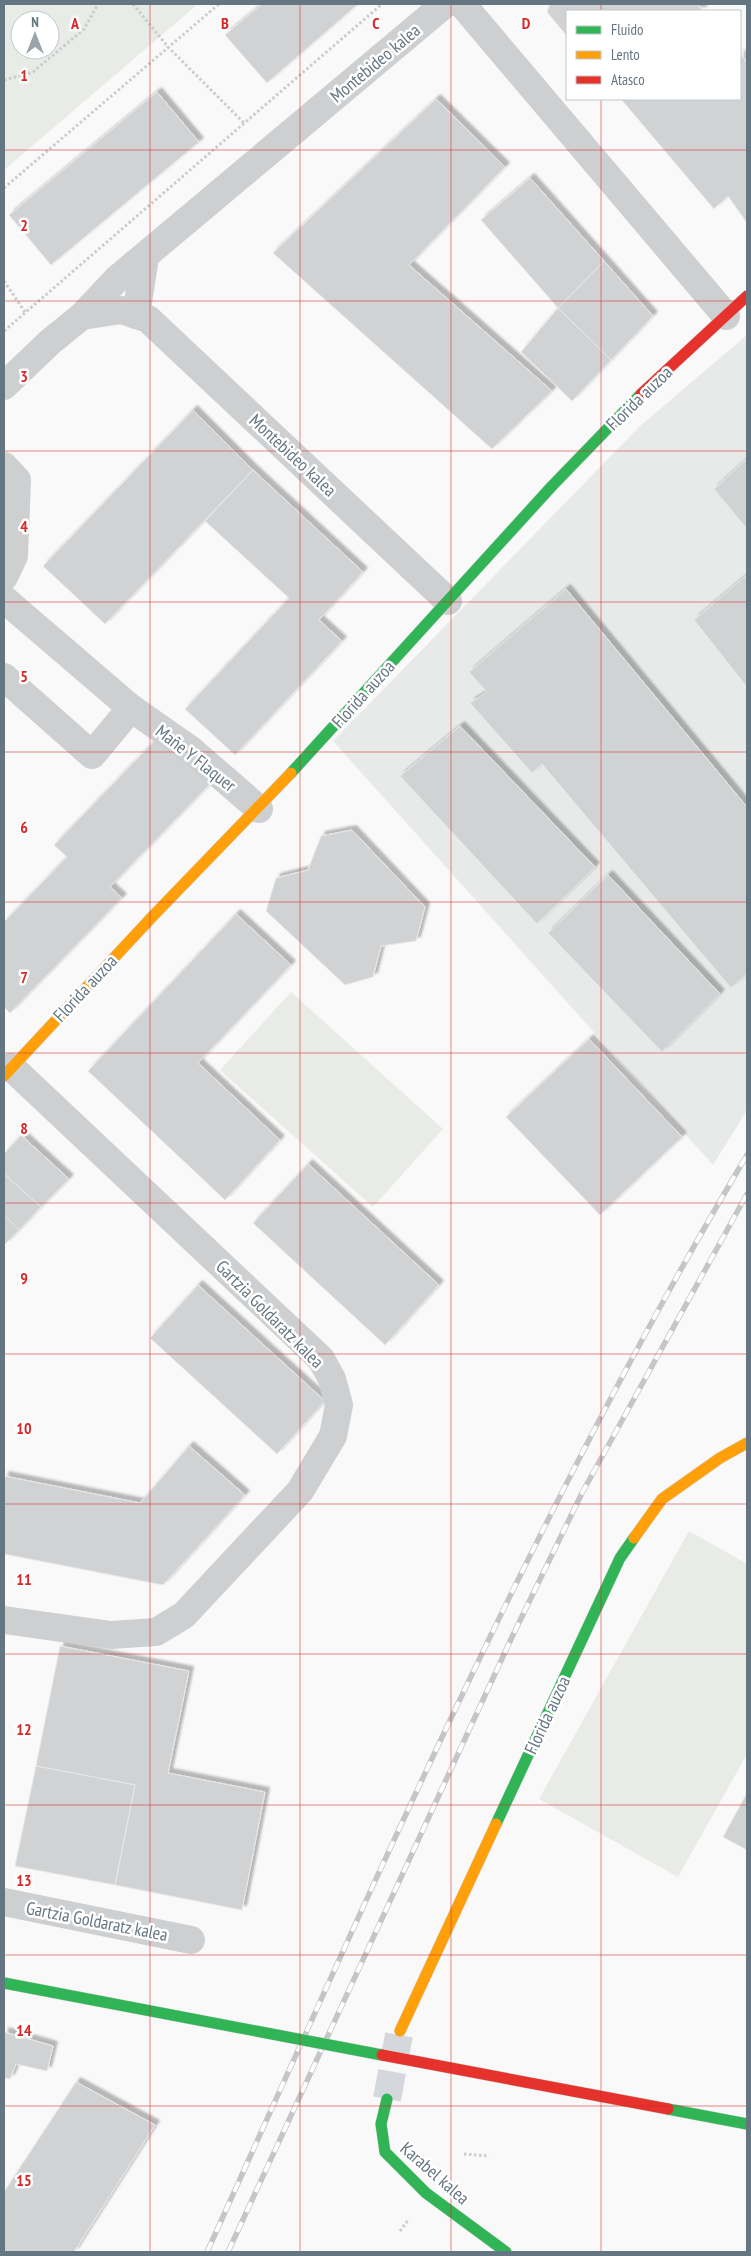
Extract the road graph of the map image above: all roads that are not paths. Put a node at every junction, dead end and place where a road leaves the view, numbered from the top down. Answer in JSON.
{"nodes":[{"id":1,"x":445,"y":4,"type":"edge"},
{"id":2,"x":462,"y":4,"type":"edge"},
{"id":3,"x":145,"y":257,"type":"junction"},
{"id":4,"x":747,"y":296,"type":"edge"},
{"id":5,"x":136,"y":315,"type":"junction"},
{"id":6,"x":82,"y":316,"type":"junction"},
{"id":7,"x":726,"y":316,"type":"junction"},
{"id":8,"x":4,"y":386,"type":"edge"},
{"id":9,"x":4,"y":466,"type":"edge"},
{"id":10,"x":4,"y":577,"type":"edge"},
{"id":11,"x":4,"y":598,"type":"edge"},
{"id":12,"x":448,"y":600,"type":"junction"},
{"id":13,"x":4,"y":677,"type":"edge"},
{"id":14,"x":131,"y":708,"type":"junction"},
{"id":15,"x":259,"y":809,"type":"junction"},
{"id":16,"x":7,"y":1072,"type":"edge"},
{"id":17,"x":747,"y":1444,"type":"edge"},
{"id":18,"x":4,"y":1620,"type":"edge"},
{"id":19,"x":4,"y":1902,"type":"edge"},
{"id":20,"x":191,"y":1940,"type":"dead end"},
{"id":21,"x":4,"y":1983,"type":"edge"},
{"id":22,"x":400,"y":2031,"type":"tunnel mouth"},
{"id":23,"x":387,"y":2099,"type":"tunnel mouth"},
{"id":24,"x":747,"y":2124,"type":"edge"},
{"id":25,"x":506,"y":2252,"type":"edge"}],
"edges":[{"from":1,"to":3,"type":"street","name":"Montebideo kalea"},
{"from":2,"to":7,"type":"street"},
{"from":3,"to":5,"type":"street"},
{"from":3,"to":6,"type":"street","name":"Montebideo kalea"},
{"from":4,"to":7,"type":"street","name":"Florida auzoa"},
{"from":5,"to":6,"type":"street","name":"Montebideo kalea"},
{"from":5,"to":12,"type":"street","name":"Montebideo kalea"},
{"from":6,"to":8,"type":"street","name":"Montebideo kalea"},
{"from":7,"to":12,"type":"street","name":"Florida auzoa"},
{"from":9,"to":10,"type":"street"},
{"from":11,"to":14,"type":"street","name":"Mañe Y Flaquer"},
{"from":12,"to":15,"type":"street","name":"Florida auzoa"},
{"from":13,"to":14,"type":"street"},
{"from":14,"to":15,"type":"street","name":"Mañe Y Flaquer"},
{"from":15,"to":16,"type":"street","name":"Florida auzoa"},
{"from":16,"to":18,"type":"street","name":"Gartzia Goldaratz kalea"},
{"from":17,"to":22,"type":"street","name":"Florida auzoa"},
{"from":19,"to":20,"type":"street","name":"Gartzia Goldaratz kalea"},
{"from":21,"to":24,"type":"street","bridge":true},
{"from":23,"to":25,"type":"street","name":"Karabel kalea"}]}
